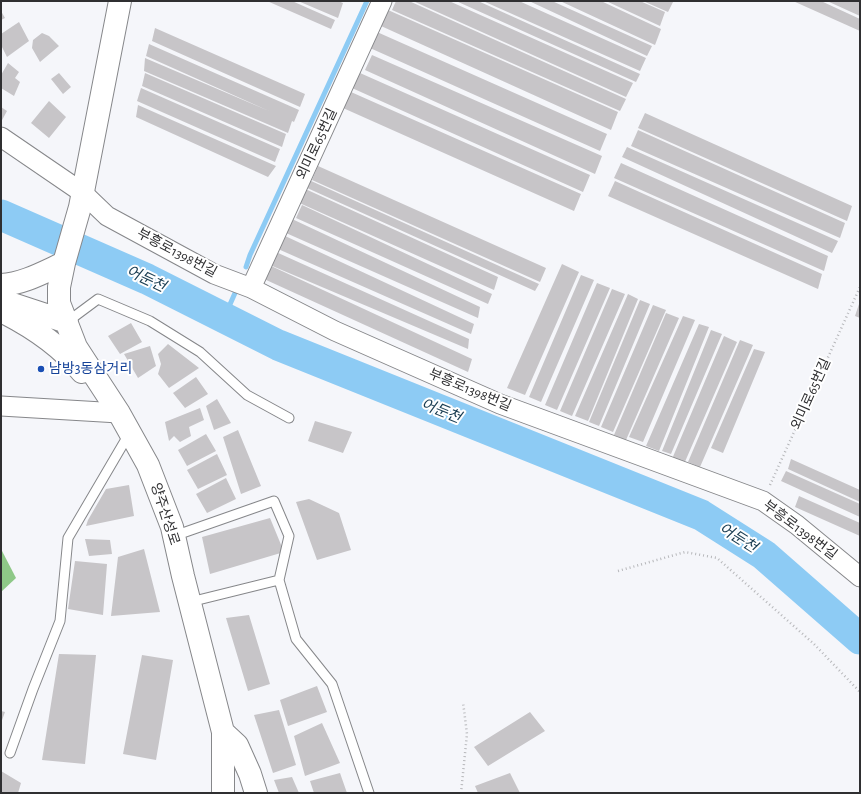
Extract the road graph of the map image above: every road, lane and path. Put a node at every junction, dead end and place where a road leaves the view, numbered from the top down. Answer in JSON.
{"nodes":[{"id":1,"x":120,"y":1,"type":"edge"},
{"id":2,"x":382,"y":1,"type":"edge"},
{"id":3,"x":1,"y":137,"type":"edge"},
{"id":4,"x":81,"y":200,"type":"junction"},
{"id":5,"x":64,"y":264,"type":"junction"},
{"id":6,"x":1,"y":285,"type":"edge"},
{"id":7,"x":860,"y":287,"type":"edge"},
{"id":8,"x":251,"y":288,"type":"junction"},
{"id":9,"x":1,"y":301,"type":"edge"},
{"id":10,"x":1,"y":310,"type":"edge"},
{"id":11,"x":67,"y":322,"type":"junction"},
{"id":12,"x":115,"y":405,"type":"junction"},
{"id":13,"x":1,"y":406,"type":"edge"},
{"id":14,"x":289,"y":418,"type":"dead end"},
{"id":15,"x":130,"y":433,"type":"junction"},
{"id":16,"x":763,"y":500,"type":"junction"},
{"id":17,"x":174,"y":537,"type":"junction"},
{"id":18,"x":618,"y":571,"type":"dead end"},
{"id":19,"x":860,"y":577,"type":"edge"},
{"id":20,"x":279,"y":580,"type":"junction"},
{"id":21,"x":190,"y":602,"type":"junction"},
{"id":22,"x":860,"y":692,"type":"edge"},
{"id":23,"x":463,"y":702,"type":"dead end"},
{"id":24,"x":223,"y":732,"type":"junction"},
{"id":25,"x":10,"y":753,"type":"dead end"},
{"id":26,"x":223,"y":793,"type":"edge"},
{"id":27,"x":256,"y":793,"type":"edge"},
{"id":28,"x":369,"y":793,"type":"edge"},
{"id":29,"x":461,"y":793,"type":"edge"}],
"edges":[{"from":1,"to":4,"type":"street"},
{"from":2,"to":8,"type":"street","name":"외미로65번길"},
{"from":3,"to":4,"type":"street","name":"부흥로1398번길"},
{"from":4,"to":5,"type":"street"},
{"from":4,"to":8,"type":"street","name":"부흥로1398번길"},
{"from":5,"to":6,"type":"street"},
{"from":5,"to":11,"type":"street"},
{"from":7,"to":16,"type":"path","name":"외미로65번길"},
{"from":8,"to":16,"type":"street","name":"부흥로1398번길"},
{"from":9,"to":11,"type":"street"},
{"from":10,"to":12,"type":"street"},
{"from":11,"to":12,"type":"street","name":"양주산성로"},
{"from":11,"to":14,"type":"lane"},
{"from":12,"to":13,"type":"street"},
{"from":12,"to":15,"type":"street","name":"양주산성로"},
{"from":15,"to":17,"type":"street","name":"양주산성로"},
{"from":15,"to":25,"type":"lane"},
{"from":16,"to":19,"type":"street","name":"부흥로1398번길"},
{"from":17,"to":20,"type":"lane"},
{"from":17,"to":21,"type":"street","name":"양주산성로"},
{"from":18,"to":22,"type":"path"},
{"from":20,"to":21,"type":"lane"},
{"from":20,"to":28,"type":"lane"},
{"from":21,"to":24,"type":"street","name":"양주산성로"},
{"from":23,"to":29,"type":"path"},
{"from":24,"to":26,"type":"street","name":"양주산성로"},
{"from":24,"to":27,"type":"street"}]}
